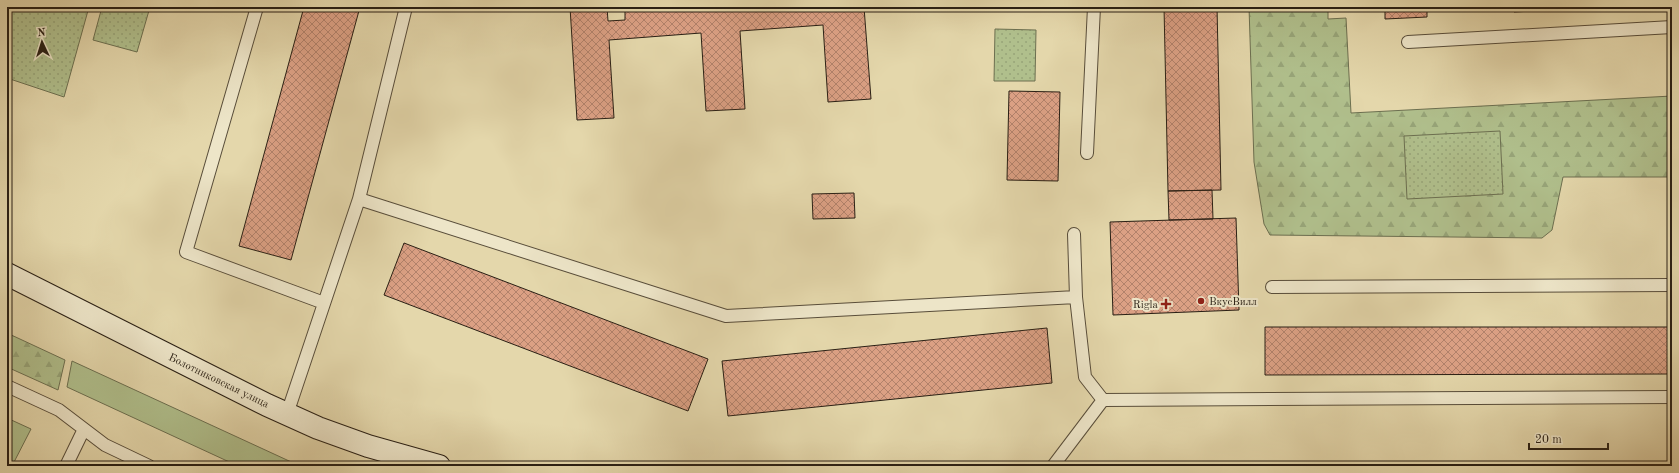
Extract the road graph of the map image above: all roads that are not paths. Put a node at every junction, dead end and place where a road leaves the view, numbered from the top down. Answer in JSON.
{"nodes":[{"id":1,"x":257,"y":7,"type":"edge"},
{"id":2,"x":406,"y":7,"type":"edge"},
{"id":3,"x":1094,"y":7,"type":"edge"},
{"id":4,"x":1672,"y":27,"type":"edge"},
{"id":5,"x":1408,"y":42,"type":"dead end"},
{"id":6,"x":1087,"y":153,"type":"dead end"},
{"id":7,"x":359,"y":199,"type":"junction"},
{"id":8,"x":1074,"y":234,"type":"dead end"},
{"id":9,"x":7,"y":274,"type":"edge"},
{"id":10,"x":1672,"y":285,"type":"edge"},
{"id":11,"x":1272,"y":287,"type":"dead end"},
{"id":12,"x":1076,"y":297,"type":"junction"},
{"id":13,"x":324,"y":303,"type":"junction"},
{"id":14,"x":7,"y":386,"type":"edge"},
{"id":15,"x":1672,"y":397,"type":"edge"},
{"id":16,"x":1103,"y":400,"type":"junction"},
{"id":17,"x":287,"y":414,"type":"junction"},
{"id":18,"x":84,"y":430,"type":"junction"},
{"id":19,"x":66,"y":466,"type":"edge"},
{"id":20,"x":149,"y":466,"type":"edge"},
{"id":21,"x":439,"y":466,"type":"edge"},
{"id":22,"x":1054,"y":466,"type":"edge"}],
"edges":[{"from":1,"to":13,"type":"lane"},
{"from":2,"to":7,"type":"lane"},
{"from":3,"to":6,"type":"lane"},
{"from":4,"to":5,"type":"lane"},
{"from":7,"to":12,"type":"lane"},
{"from":7,"to":13,"type":"lane"},
{"from":8,"to":12,"type":"lane"},
{"from":9,"to":17,"type":"street","name":"Болотниковская улица"},
{"from":10,"to":11,"type":"lane"},
{"from":12,"to":16,"type":"lane"},
{"from":13,"to":17,"type":"lane"},
{"from":14,"to":18,"type":"lane"},
{"from":15,"to":16,"type":"lane"},
{"from":16,"to":22,"type":"lane"},
{"from":17,"to":21,"type":"street","name":"Болотниковская улица"},
{"from":18,"to":19,"type":"lane"},
{"from":18,"to":20,"type":"lane"}]}
